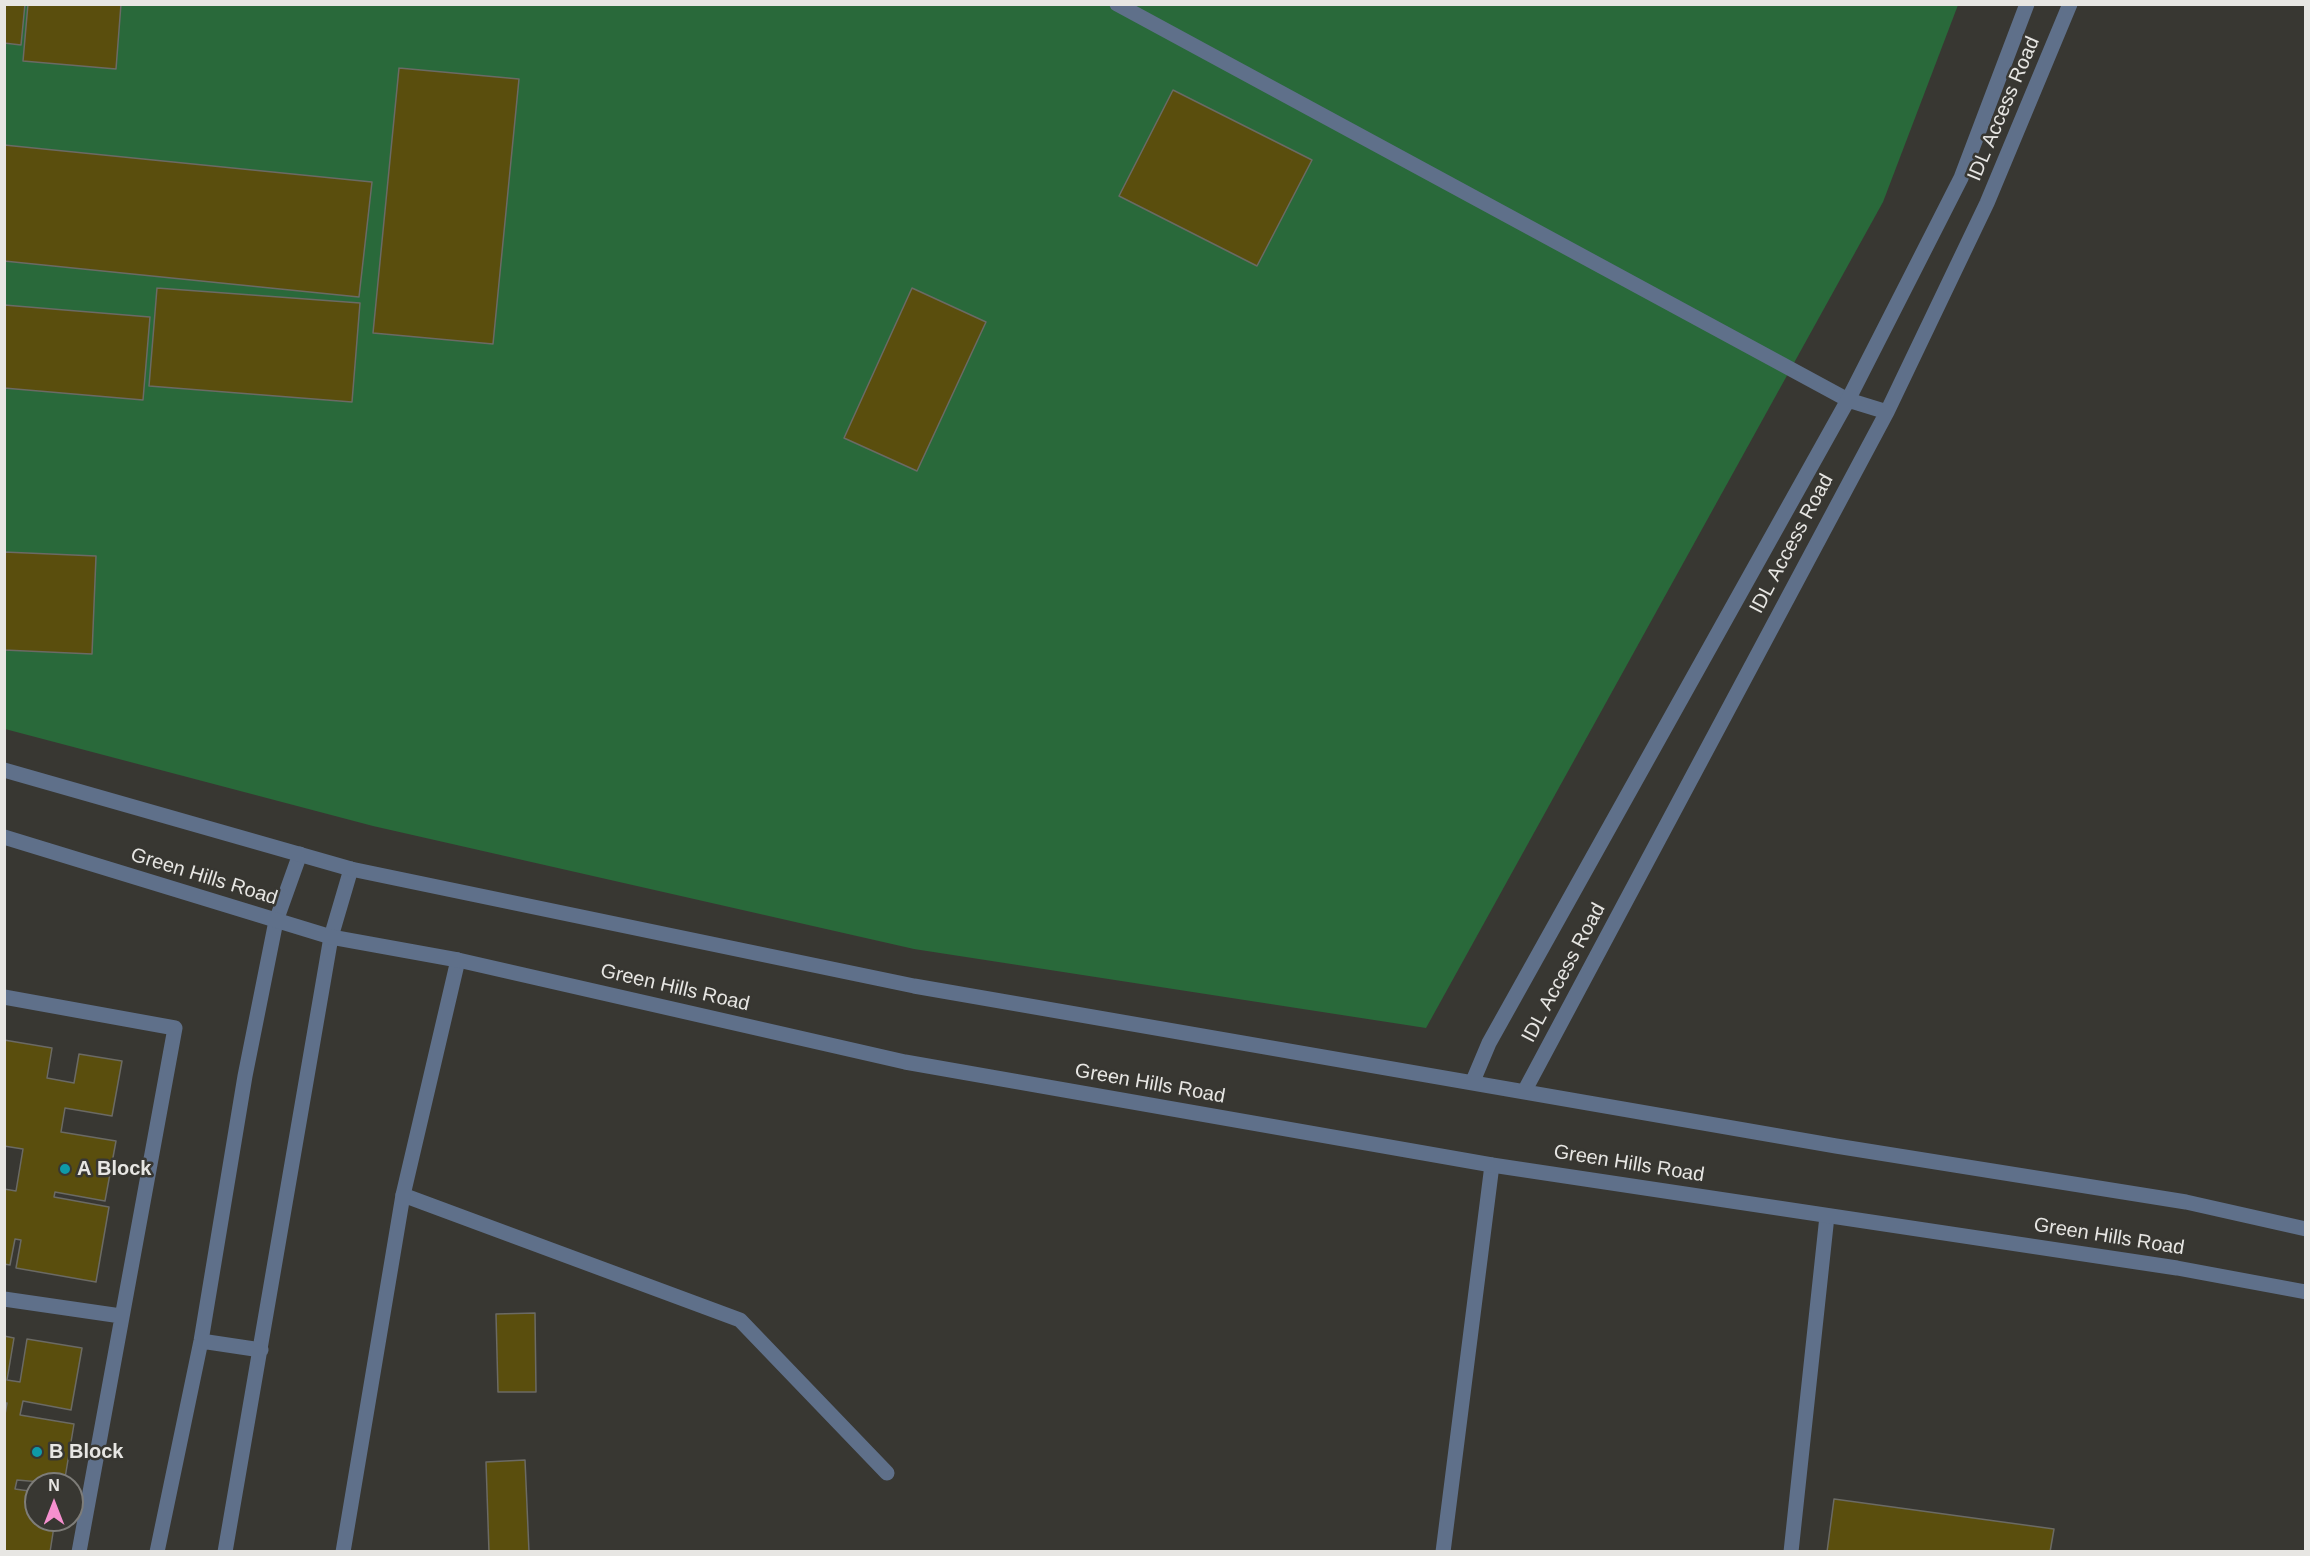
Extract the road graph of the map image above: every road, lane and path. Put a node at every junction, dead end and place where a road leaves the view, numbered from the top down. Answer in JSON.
{"nodes":[{"id":1,"x":1117,"y":4,"type":"edge"},
{"id":2,"x":2027,"y":4,"type":"edge"},
{"id":3,"x":2070,"y":4,"type":"edge"},
{"id":4,"x":1848,"y":400,"type":"junction"},
{"id":5,"x":1887,"y":412,"type":"junction"},
{"id":6,"x":4,"y":770,"type":"edge"},
{"id":7,"x":4,"y":837,"type":"edge"},
{"id":8,"x":300,"y":854,"type":"junction"},
{"id":9,"x":351,"y":869,"type":"junction"},
{"id":10,"x":276,"y":921,"type":"junction"},
{"id":11,"x":331,"y":937,"type":"junction"},
{"id":12,"x":458,"y":960,"type":"junction"},
{"id":13,"x":4,"y":997,"type":"edge"},
{"id":14,"x":1473,"y":1081,"type":"junction"},
{"id":15,"x":1525,"y":1090,"type":"junction"},
{"id":16,"x":1492,"y":1165,"type":"junction"},
{"id":17,"x":403,"y":1195,"type":"junction"},
{"id":18,"x":1827,"y":1216,"type":"junction"},
{"id":19,"x":2306,"y":1229,"type":"edge"},
{"id":20,"x":2306,"y":1292,"type":"edge"},
{"id":21,"x":4,"y":1299,"type":"edge"},
{"id":22,"x":121,"y":1316,"type":"junction"},
{"id":23,"x":201,"y":1341,"type":"junction"},
{"id":24,"x":261,"y":1350,"type":"junction"},
{"id":25,"x":887,"y":1473,"type":"dead end"},
{"id":26,"x":79,"y":1551,"type":"edge"},
{"id":27,"x":157,"y":1551,"type":"edge"},
{"id":28,"x":225,"y":1551,"type":"edge"},
{"id":29,"x":343,"y":1551,"type":"edge"},
{"id":30,"x":1443,"y":1551,"type":"edge"},
{"id":31,"x":1791,"y":1551,"type":"edge"}],
"edges":[{"from":1,"to":4,"type":"street"},
{"from":2,"to":4,"type":"street"},
{"from":3,"to":5,"type":"street","name":"IDL Access Road"},
{"from":4,"to":5,"type":"street"},
{"from":4,"to":14,"type":"street"},
{"from":5,"to":15,"type":"street","name":"IDL Access Road"},
{"from":6,"to":8,"type":"street"},
{"from":7,"to":10,"type":"street","name":"Green Hills Road"},
{"from":8,"to":9,"type":"street"},
{"from":8,"to":10,"type":"street"},
{"from":9,"to":11,"type":"street"},
{"from":9,"to":14,"type":"street"},
{"from":10,"to":11,"type":"street","name":"Green Hills Road"},
{"from":10,"to":23,"type":"street"},
{"from":11,"to":12,"type":"street","name":"Green Hills Road"},
{"from":11,"to":24,"type":"street"},
{"from":12,"to":16,"type":"street","name":"Green Hills Road"},
{"from":12,"to":17,"type":"street"},
{"from":13,"to":22,"type":"street"},
{"from":14,"to":15,"type":"street"},
{"from":15,"to":19,"type":"street"},
{"from":16,"to":18,"type":"street","name":"Green Hills Road"},
{"from":16,"to":30,"type":"street"},
{"from":17,"to":25,"type":"street"},
{"from":17,"to":29,"type":"street"},
{"from":18,"to":20,"type":"street","name":"Green Hills Road"},
{"from":18,"to":31,"type":"street"},
{"from":21,"to":22,"type":"street"},
{"from":22,"to":26,"type":"street"},
{"from":23,"to":24,"type":"street"},
{"from":23,"to":27,"type":"street"},
{"from":24,"to":28,"type":"street"}]}
